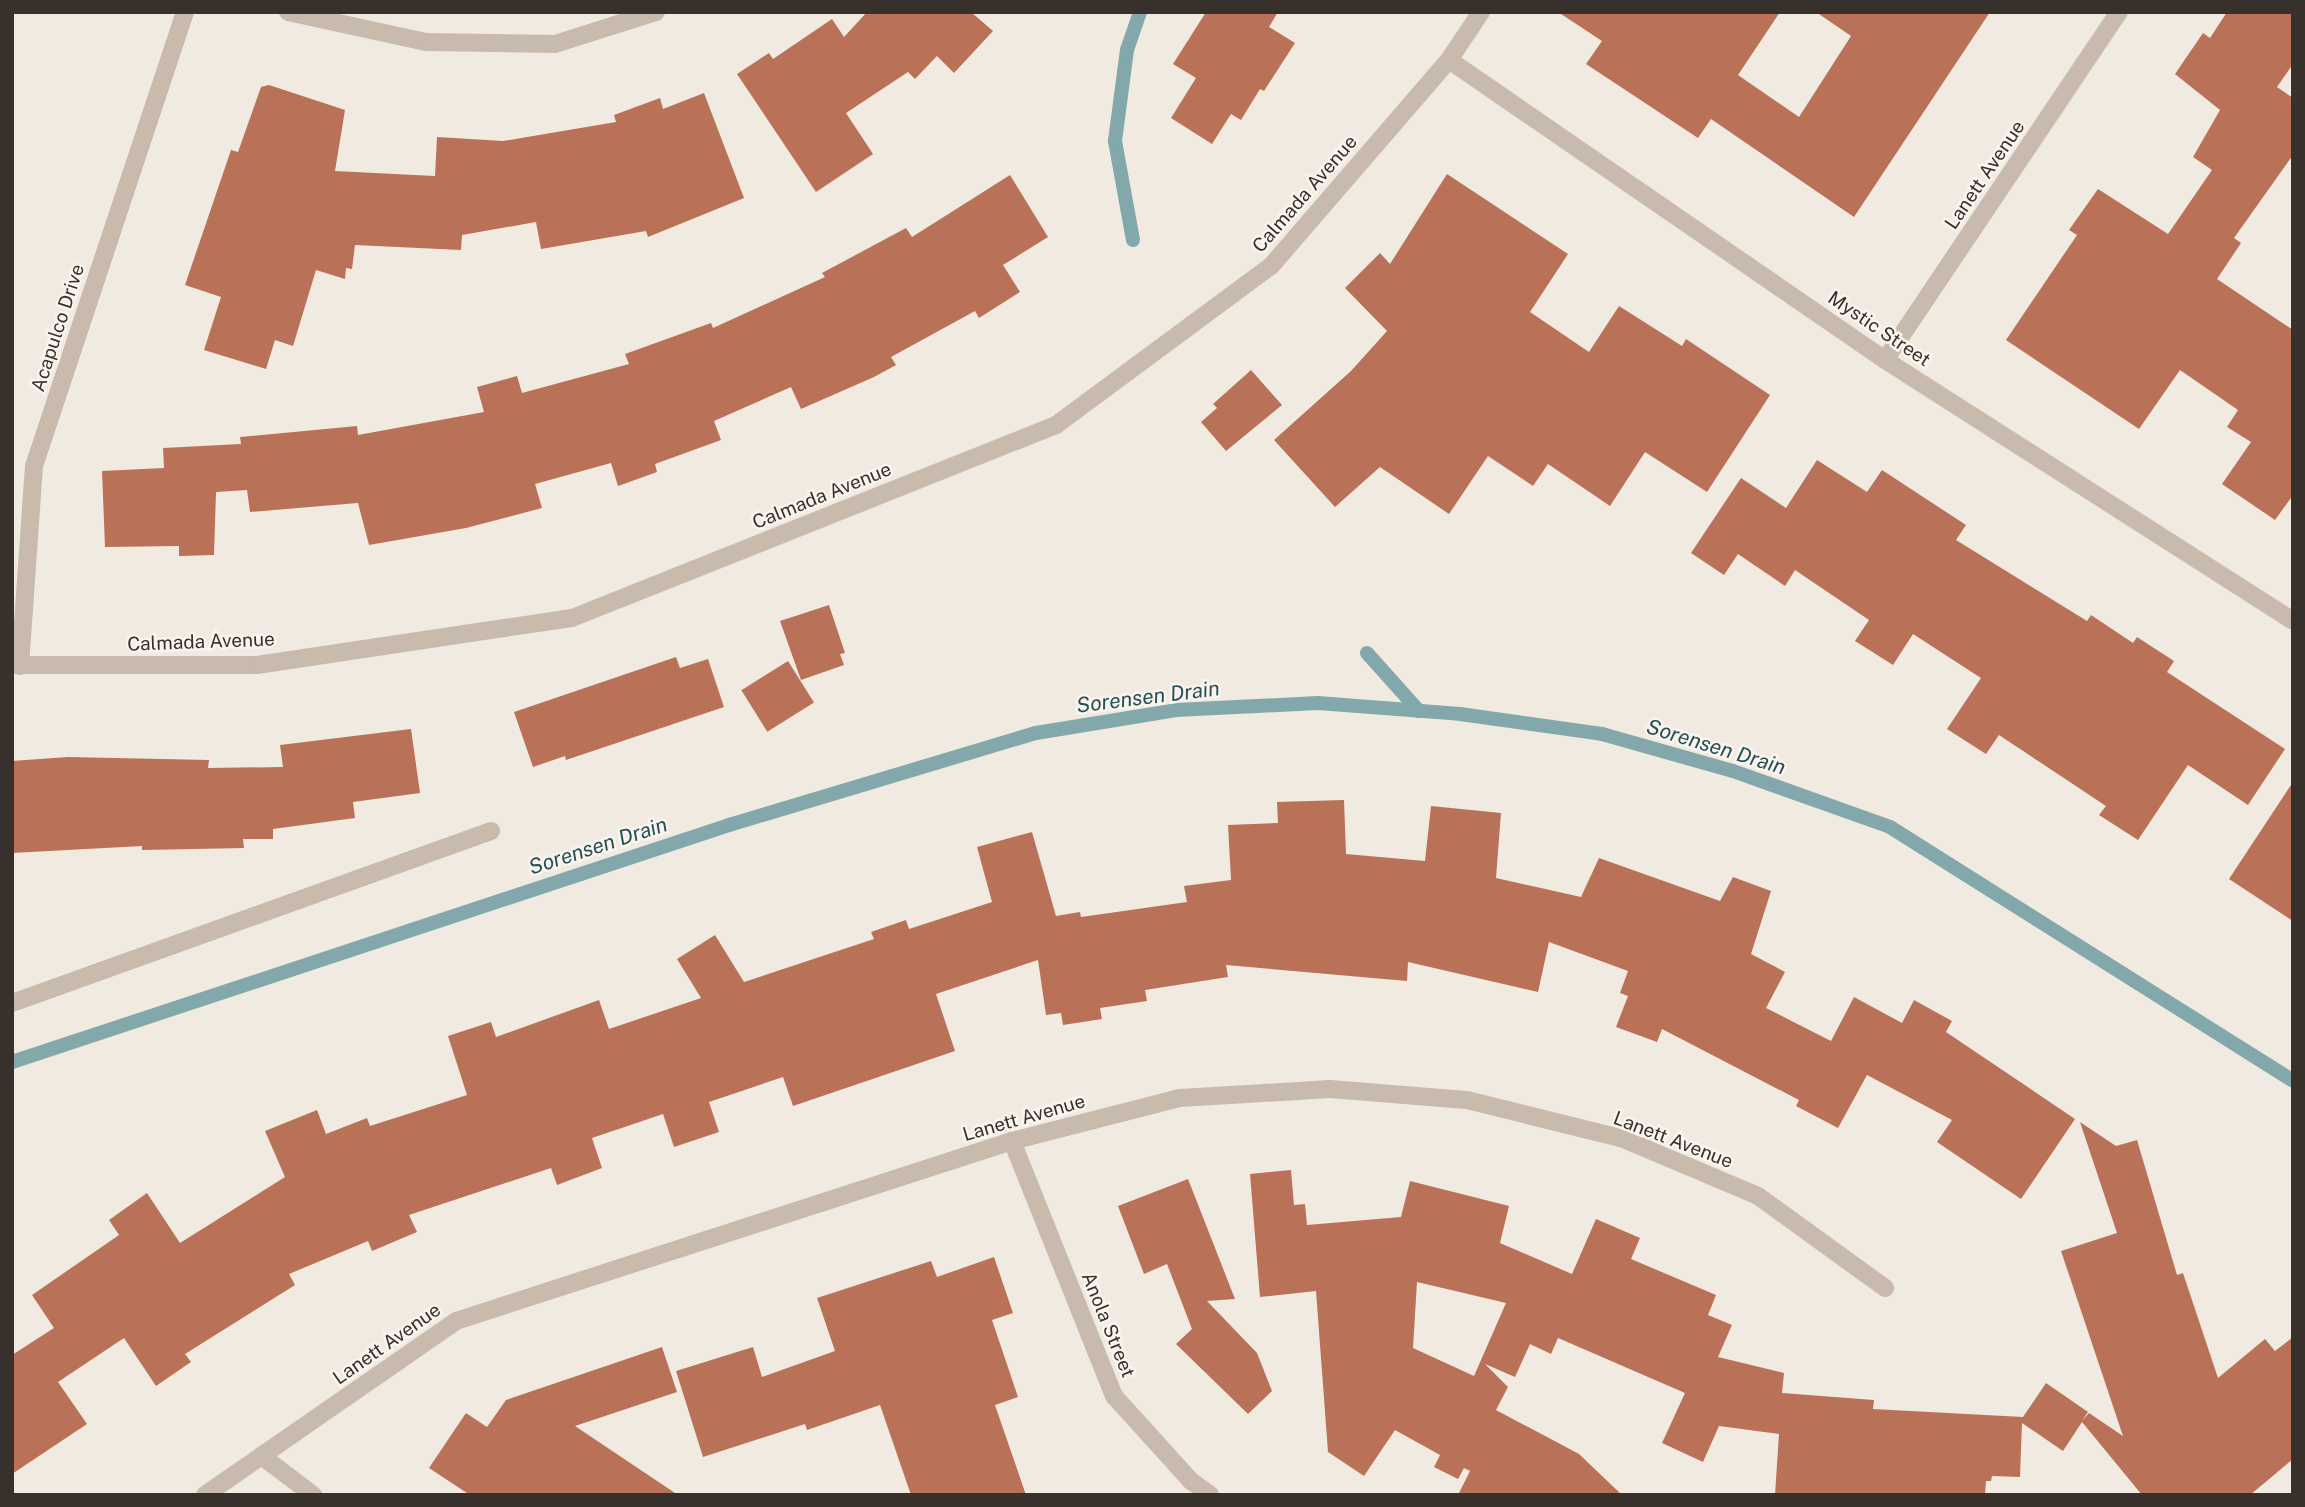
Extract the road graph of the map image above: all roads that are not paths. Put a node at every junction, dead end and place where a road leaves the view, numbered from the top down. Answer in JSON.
{"nodes":[{"id":1,"x":186,"y":12,"type":"edge"},
{"id":2,"x":288,"y":12,"type":"edge"},
{"id":3,"x":656,"y":12,"type":"edge"},
{"id":4,"x":1481,"y":12,"type":"edge"},
{"id":5,"x":2119,"y":12,"type":"edge"},
{"id":6,"x":1449,"y":60,"type":"junction"},
{"id":7,"x":1885,"y":360,"type":"junction"},
{"id":8,"x":2293,"y":621,"type":"edge"},
{"id":9,"x":16,"y":665,"type":"edge"},
{"id":10,"x":491,"y":831,"type":"dead end"},
{"id":11,"x":12,"y":1003,"type":"edge"},
{"id":12,"x":1012,"y":1141,"type":"junction"},
{"id":13,"x":1885,"y":1288,"type":"dead end"},
{"id":14,"x":263,"y":1457,"type":"junction"},
{"id":15,"x":205,"y":1495,"type":"edge"},
{"id":16,"x":313,"y":1495,"type":"edge"},
{"id":17,"x":1210,"y":1495,"type":"edge"}],
"edges":[{"from":1,"to":9,"type":"street","name":"Acapulco Drive"},
{"from":2,"to":3,"type":"street"},
{"from":4,"to":6,"type":"street","name":"Calmada Avenue"},
{"from":5,"to":7,"type":"street","name":"Lanett Avenue"},
{"from":6,"to":7,"type":"street","name":"Mystic Street"},
{"from":6,"to":9,"type":"street","name":"Calmada Avenue"},
{"from":7,"to":8,"type":"street","name":"Mystic Street"},
{"from":10,"to":11,"type":"street"},
{"from":12,"to":13,"type":"street","name":"Lanett Avenue"},
{"from":12,"to":14,"type":"street","name":"Lanett Avenue"},
{"from":12,"to":17,"type":"street","name":"Anola Street"},
{"from":14,"to":15,"type":"street","name":"Lanett Avenue"},
{"from":14,"to":16,"type":"street"}]}
